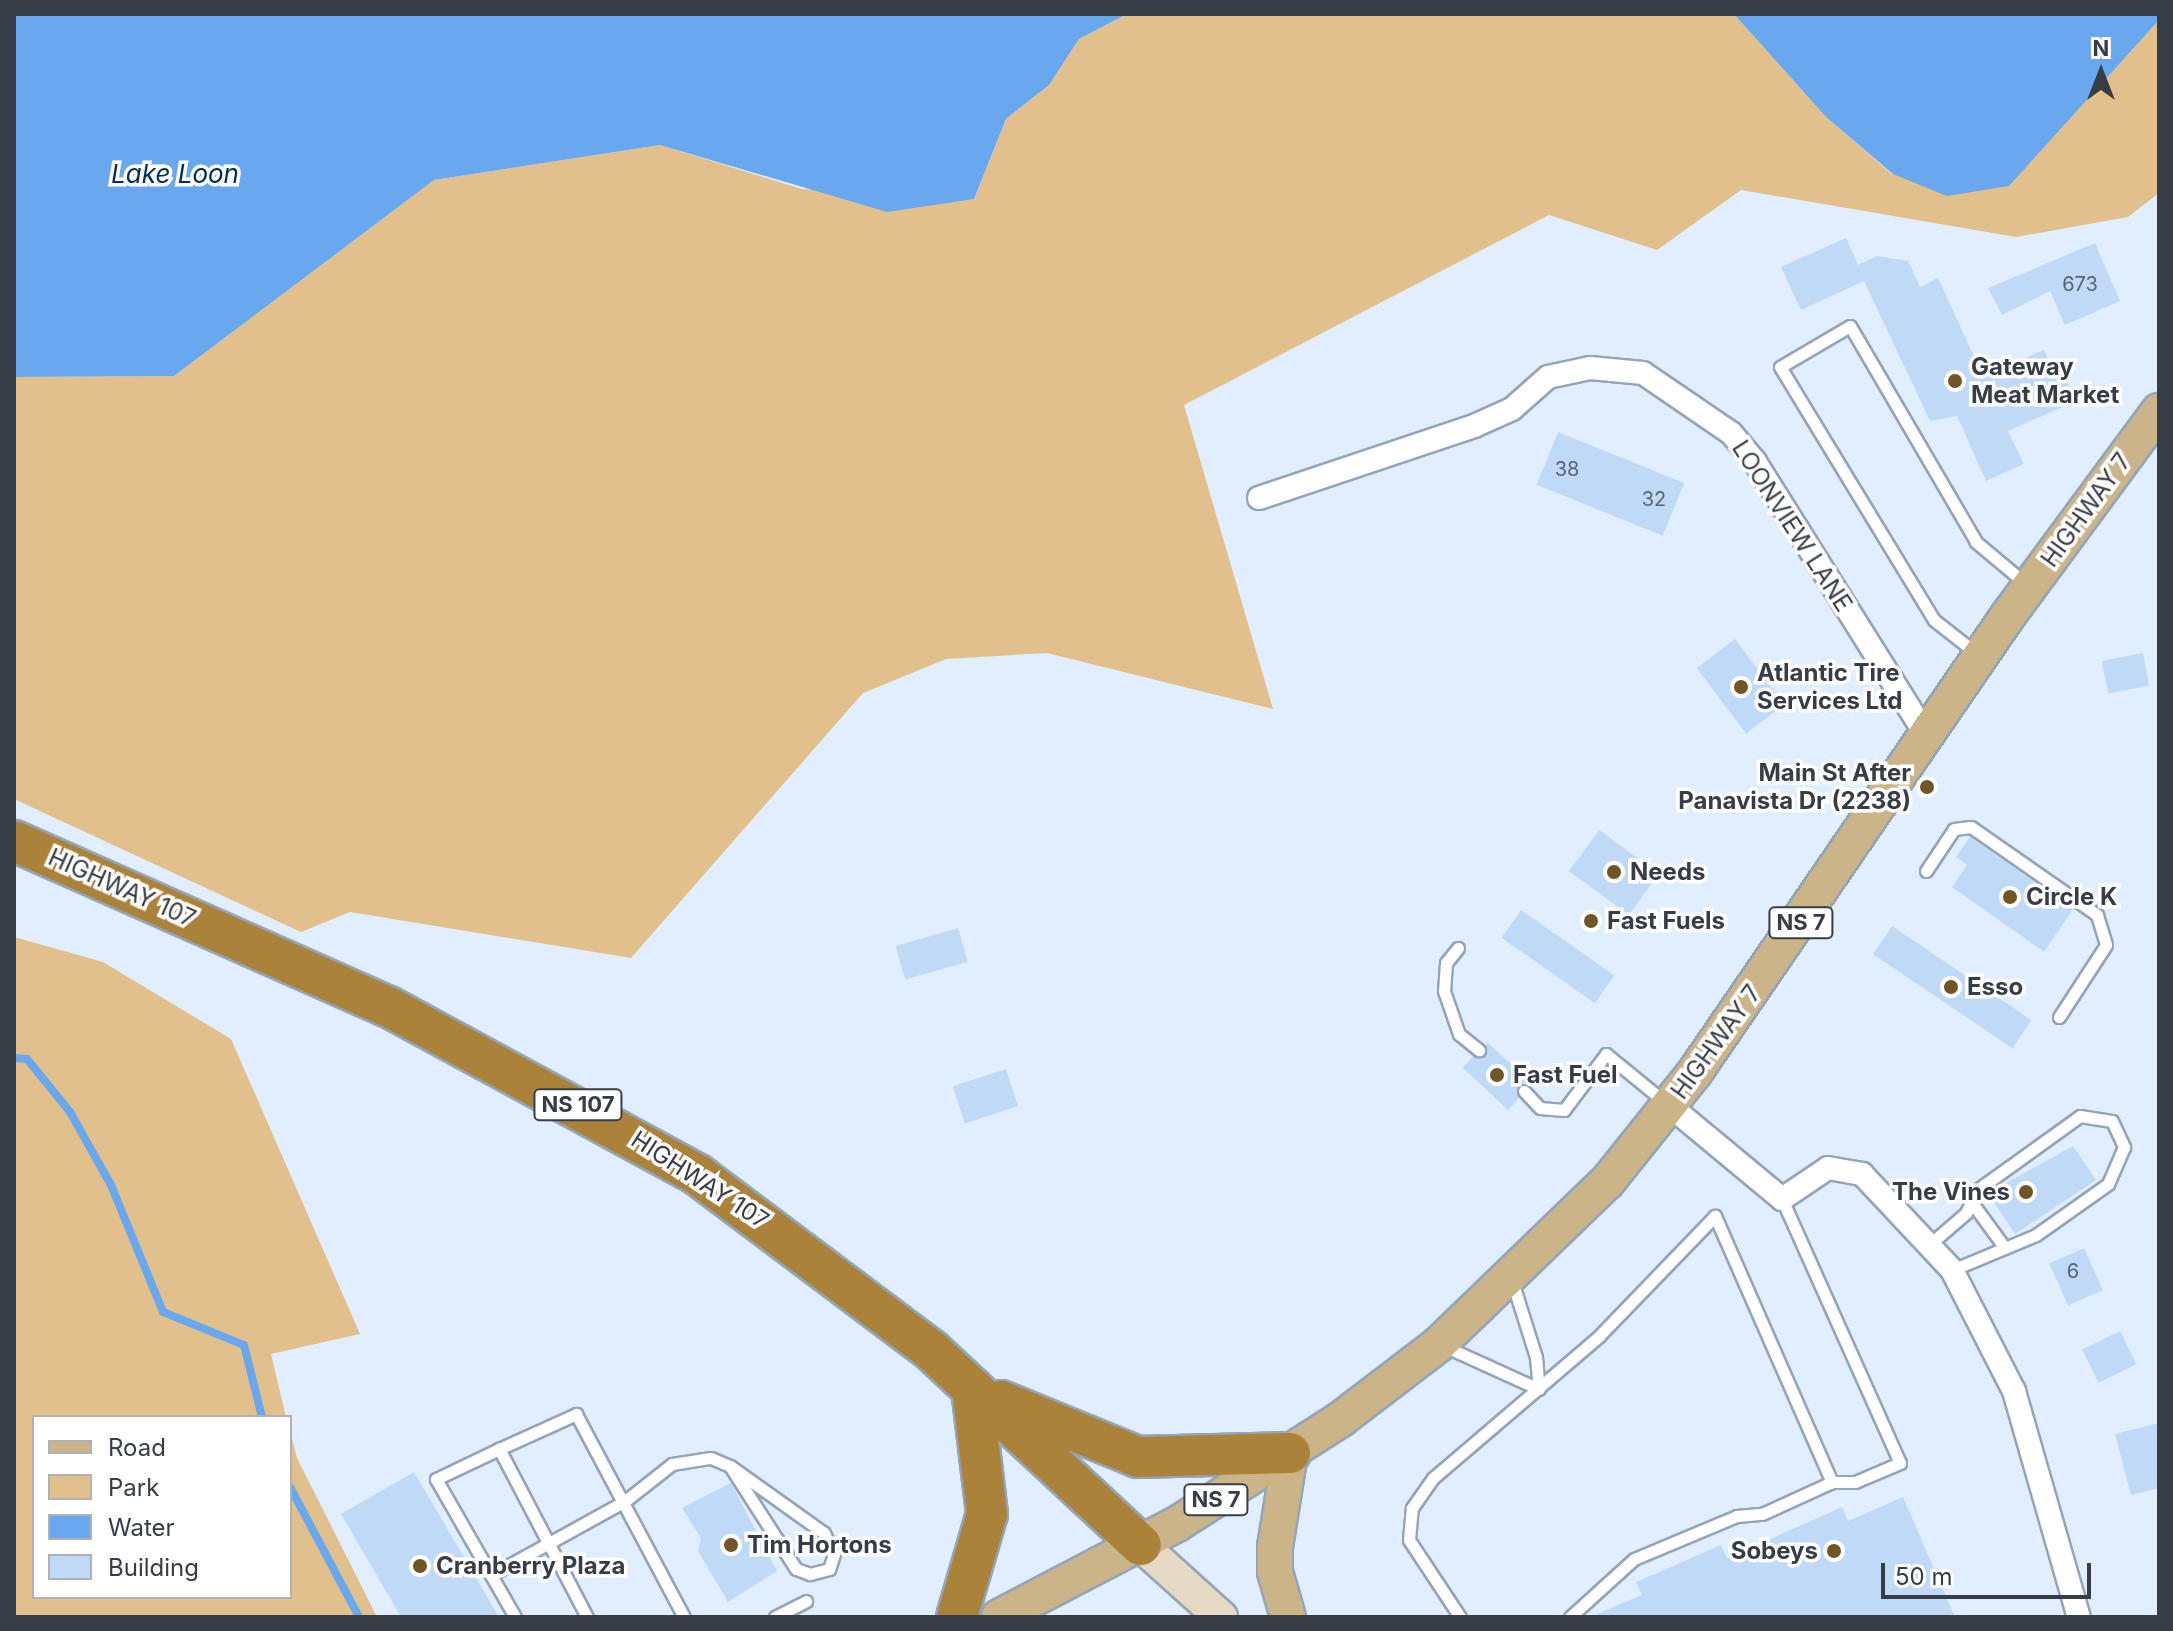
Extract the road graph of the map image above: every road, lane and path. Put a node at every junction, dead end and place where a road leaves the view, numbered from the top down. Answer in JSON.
{"nodes":[{"id":1,"x":2159,"y":411,"type":"edge"},
{"id":2,"x":1259,"y":498,"type":"dead end"},
{"id":3,"x":2030,"y":587,"type":"junction"},
{"id":4,"x":1980,"y":656,"type":"junction"},
{"id":5,"x":1926,"y":735,"type":"junction"},
{"id":6,"x":14,"y":841,"type":"edge"},
{"id":7,"x":1926,"y":871,"type":"dead end"},
{"id":8,"x":1458,"y":948,"type":"dead end"},
{"id":9,"x":2059,"y":1017,"type":"dead end"},
{"id":10,"x":1479,"y":1050,"type":"dead end"},
{"id":11,"x":1524,"y":1091,"type":"dead end"},
{"id":12,"x":1670,"y":1106,"type":"junction"},
{"id":13,"x":1782,"y":1199,"type":"junction"},
{"id":14,"x":1970,"y":1200,"type":"junction"},
{"id":15,"x":1930,"y":1244,"type":"junction"},
{"id":16,"x":2005,"y":1248,"type":"junction"},
{"id":17,"x":1952,"y":1270,"type":"junction"},
{"id":18,"x":1511,"y":1279,"type":"junction"},
{"id":19,"x":1439,"y":1344,"type":"junction"},
{"id":20,"x":972,"y":1388,"type":"junction"},
{"id":21,"x":1539,"y":1389,"type":"junction"},
{"id":22,"x":499,"y":1449,"type":"junction"},
{"id":23,"x":1290,"y":1453,"type":"junction"},
{"id":24,"x":730,"y":1466,"type":"junction"},
{"id":25,"x":1832,"y":1482,"type":"junction"},
{"id":26,"x":625,"y":1501,"type":"junction"},
{"id":27,"x":549,"y":1544,"type":"junction"},
{"id":28,"x":1141,"y":1545,"type":"junction"},
{"id":29,"x":491,"y":1575,"type":"junction"},
{"id":30,"x":806,"y":1601,"type":"dead end"},
{"id":31,"x":515,"y":1617,"type":"edge"},
{"id":32,"x":587,"y":1617,"type":"edge"},
{"id":33,"x":684,"y":1617,"type":"edge"},
{"id":34,"x":775,"y":1617,"type":"edge"},
{"id":35,"x":957,"y":1617,"type":"edge"},
{"id":36,"x":999,"y":1617,"type":"edge"},
{"id":37,"x":1221,"y":1617,"type":"edge"},
{"id":38,"x":1288,"y":1617,"type":"edge"},
{"id":39,"x":1460,"y":1617,"type":"edge"},
{"id":40,"x":1570,"y":1617,"type":"edge"},
{"id":41,"x":2079,"y":1617,"type":"edge"}],
"edges":[{"from":1,"to":3,"type":"main road","name":"HIGHWAY 7","number":"NS 7"},
{"from":2,"to":5,"type":"street","name":"LOONVIEW LANE"},
{"from":3,"to":4,"type":"main road","name":"HIGHWAY 7","number":"NS 7"},
{"from":3,"to":4,"type":"lane"},
{"from":4,"to":5,"type":"main road","name":"HIGHWAY 7","number":"NS 7"},
{"from":5,"to":12,"type":"main road","name":"HIGHWAY 7","number":"NS 7"},
{"from":6,"to":20,"type":"highway","name":"HIGHWAY 107","number":"NS 107"},
{"from":7,"to":9,"type":"lane"},
{"from":8,"to":10,"type":"lane"},
{"from":11,"to":12,"type":"lane"},
{"from":12,"to":13,"type":"street"},
{"from":12,"to":18,"type":"main road","name":"HIGHWAY 7","number":"NS 7"},
{"from":13,"to":15,"type":"street"},
{"from":13,"to":25,"type":"lane"},
{"from":14,"to":15,"type":"lane"},
{"from":14,"to":16,"type":"lane"},
{"from":14,"to":16,"type":"lane"},
{"from":15,"to":17,"type":"street"},
{"from":16,"to":17,"type":"lane"},
{"from":17,"to":41,"type":"street"},
{"from":18,"to":19,"type":"main road","name":"HIGHWAY 7","number":"NS 7"},
{"from":18,"to":21,"type":"lane"},
{"from":19,"to":21,"type":"lane"},
{"from":19,"to":23,"type":"main road","name":"HIGHWAY 7","number":"NS 7"},
{"from":20,"to":23,"type":"highway"},
{"from":20,"to":28,"type":"highway","name":"HIGHWAY 107","number":"NS 107"},
{"from":20,"to":35,"type":"highway"},
{"from":21,"to":25,"type":"lane"},
{"from":21,"to":39,"type":"lane"},
{"from":22,"to":26,"type":"lane"},
{"from":22,"to":27,"type":"lane"},
{"from":22,"to":29,"type":"lane"},
{"from":23,"to":28,"type":"main road","name":"HIGHWAY 7","number":"NS 7"},
{"from":23,"to":38,"type":"main road"},
{"from":24,"to":24,"type":"lane"},
{"from":24,"to":26,"type":"lane"},
{"from":25,"to":40,"type":"lane"},
{"from":26,"to":27,"type":"lane"},
{"from":26,"to":33,"type":"lane"},
{"from":27,"to":29,"type":"lane"},
{"from":27,"to":32,"type":"lane"},
{"from":28,"to":36,"type":"main road","number":"NS 7"},
{"from":28,"to":37,"type":"main road"},
{"from":29,"to":31,"type":"lane"},
{"from":30,"to":34,"type":"lane"}]}
